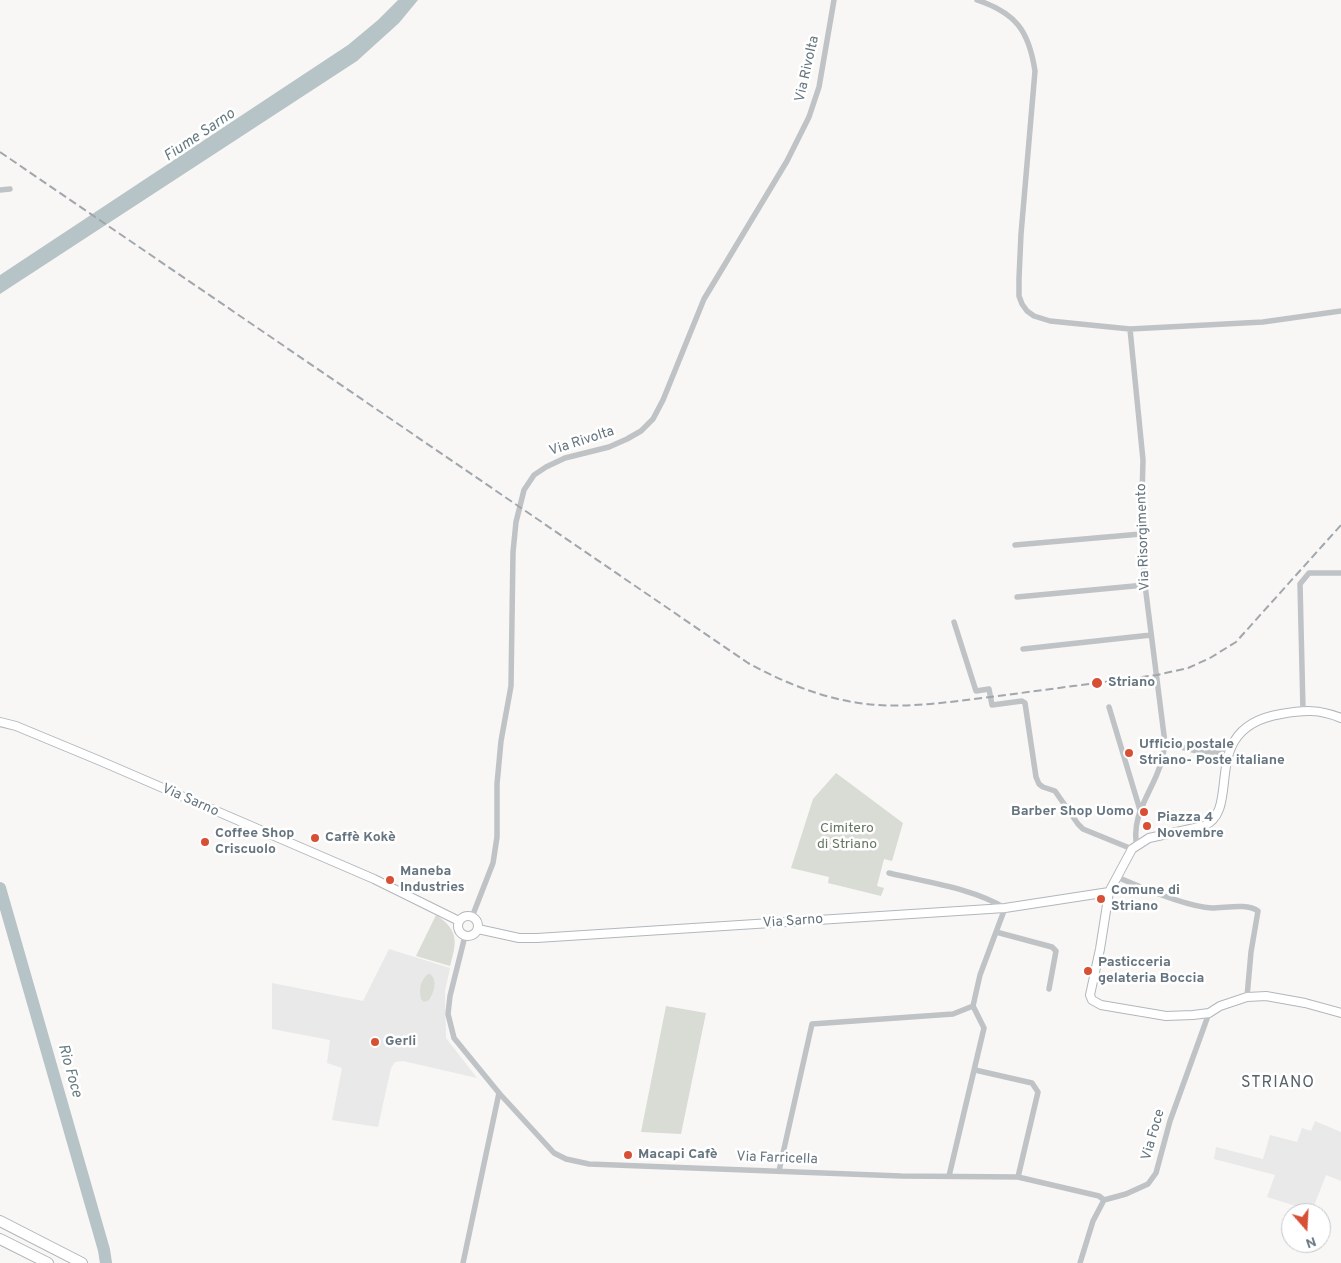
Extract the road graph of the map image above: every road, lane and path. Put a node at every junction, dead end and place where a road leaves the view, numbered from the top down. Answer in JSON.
{"nodes":[{"id":1,"x":834,"y":0,"type":"edge"},
{"id":2,"x":977,"y":0,"type":"edge"},
{"id":3,"x":10,"y":189,"type":"dead end"},
{"id":4,"x":0,"y":190,"type":"edge"},
{"id":5,"x":1341,"y":312,"type":"edge"},
{"id":6,"x":1130,"y":329,"type":"junction"},
{"id":7,"x":1141,"y":534,"type":"junction"},
{"id":8,"x":1015,"y":544,"type":"dead end"},
{"id":9,"x":1341,"y":573,"type":"edge"},
{"id":10,"x":1145,"y":585,"type":"junction"},
{"id":11,"x":1017,"y":597,"type":"dead end"},
{"id":12,"x":954,"y":622,"type":"dead end"},
{"id":13,"x":1151,"y":635,"type":"junction"},
{"id":14,"x":1023,"y":648,"type":"dead end"},
{"id":15,"x":1109,"y":707,"type":"dead end"},
{"id":16,"x":1303,"y":710,"type":"junction"},
{"id":17,"x":1341,"y":718,"type":"edge"},
{"id":18,"x":0,"y":722,"type":"edge"},
{"id":19,"x":1165,"y":743,"type":"junction"},
{"id":20,"x":1229,"y":753,"type":"junction"},
{"id":21,"x":1140,"y":810,"type":"junction"},
{"id":22,"x":1134,"y":848,"type":"junction"},
{"id":23,"x":889,"y":872,"type":"dead end"},
{"id":24,"x":1117,"y":877,"type":"junction"},
{"id":25,"x":1109,"y":892,"type":"junction"},
{"id":26,"x":1005,"y":908,"type":"junction"},
{"id":27,"x":472,"y":917,"type":"junction"},
{"id":28,"x":459,"y":922,"type":"junction"},
{"id":29,"x":478,"y":929,"type":"junction"},
{"id":30,"x":996,"y":932,"type":"junction"},
{"id":31,"x":465,"y":936,"type":"junction"},
{"id":32,"x":1049,"y":989,"type":"dead end"},
{"id":33,"x":1247,"y":997,"type":"junction"},
{"id":34,"x":973,"y":1006,"type":"junction"},
{"id":35,"x":1208,"y":1013,"type":"junction"},
{"id":36,"x":1341,"y":1013,"type":"edge"},
{"id":37,"x":974,"y":1070,"type":"junction"},
{"id":38,"x":499,"y":1093,"type":"junction"},
{"id":39,"x":779,"y":1171,"type":"junction"},
{"id":40,"x":949,"y":1176,"type":"junction"},
{"id":41,"x":1018,"y":1177,"type":"junction"},
{"id":42,"x":1104,"y":1200,"type":"junction"},
{"id":43,"x":0,"y":1219,"type":"edge"},
{"id":44,"x":0,"y":1239,"type":"edge"},
{"id":45,"x":48,"y":1263,"type":"edge"},
{"id":46,"x":82,"y":1263,"type":"edge"},
{"id":47,"x":463,"y":1263,"type":"edge"},
{"id":48,"x":1080,"y":1263,"type":"edge"}],
"edges":[{"from":1,"to":27,"type":"street","name":"Via Rivolta"},
{"from":2,"to":6,"type":"street"},
{"from":3,"to":4,"type":"street"},
{"from":5,"to":6,"type":"street"},
{"from":6,"to":7,"type":"street","name":"Via Risorgimento"},
{"from":7,"to":8,"type":"street"},
{"from":7,"to":10,"type":"street","name":"Via Risorgimento"},
{"from":9,"to":16,"type":"street"},
{"from":10,"to":11,"type":"street"},
{"from":10,"to":13,"type":"street","name":"Via Risorgimento"},
{"from":12,"to":22,"type":"street"},
{"from":13,"to":14,"type":"street"},
{"from":13,"to":19,"type":"street","name":"Via Risorgimento"},
{"from":15,"to":21,"type":"street"},
{"from":16,"to":17,"type":"main road"},
{"from":16,"to":20,"type":"main road"},
{"from":18,"to":28,"type":"main road","name":"Via Sarno"},
{"from":19,"to":20,"type":"street"},
{"from":19,"to":21,"type":"street","name":"Via Risorgimento"},
{"from":20,"to":22,"type":"main road"},
{"from":21,"to":22,"type":"street","name":"Via Risorgimento"},
{"from":22,"to":24,"type":"main road","name":"Via Risorgimento"},
{"from":23,"to":26,"type":"street"},
{"from":24,"to":25,"type":"main road","name":"Via Risorgimento"},
{"from":24,"to":33,"type":"street"},
{"from":25,"to":26,"type":"main road","name":"Via Sarno"},
{"from":25,"to":35,"type":"main road","name":"Via Risorgimento"},
{"from":26,"to":29,"type":"main road","name":"Via Sarno"},
{"from":26,"to":30,"type":"street"},
{"from":27,"to":28,"type":"main road"},
{"from":27,"to":29,"type":"main road"},
{"from":28,"to":31,"type":"main road"},
{"from":29,"to":31,"type":"main road"},
{"from":30,"to":32,"type":"street"},
{"from":30,"to":34,"type":"street"},
{"from":31,"to":38,"type":"street","name":"Via Farricella"},
{"from":33,"to":35,"type":"main road"},
{"from":33,"to":36,"type":"main road"},
{"from":34,"to":37,"type":"street"},
{"from":34,"to":39,"type":"street"},
{"from":35,"to":42,"type":"street","name":"Via Foce"},
{"from":37,"to":40,"type":"street"},
{"from":37,"to":41,"type":"street"},
{"from":38,"to":39,"type":"street","name":"Via Farricella"},
{"from":38,"to":47,"type":"street"},
{"from":39,"to":40,"type":"street","name":"Via Farricella"},
{"from":40,"to":41,"type":"street","name":"Via Farricella"},
{"from":41,"to":42,"type":"street","name":"Via Farricella"},
{"from":42,"to":48,"type":"street"},
{"from":43,"to":46,"type":"highway"},
{"from":44,"to":45,"type":"highway"}]}
